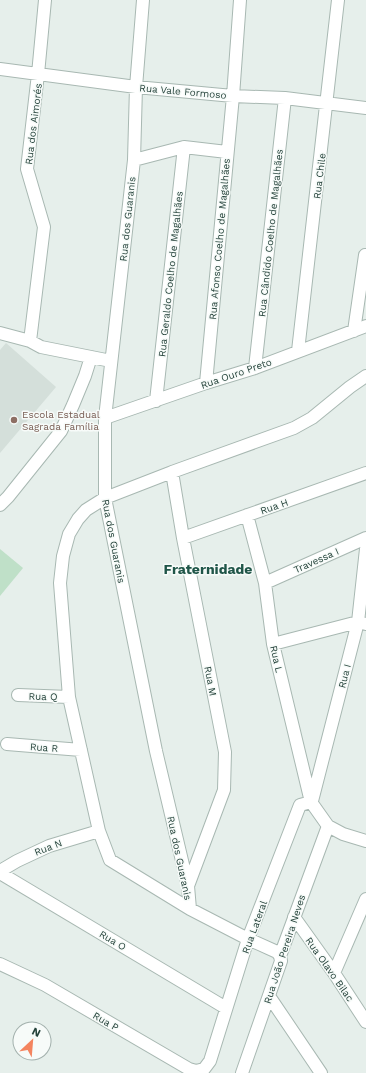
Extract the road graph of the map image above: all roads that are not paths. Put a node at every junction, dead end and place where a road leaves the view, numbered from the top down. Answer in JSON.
{"nodes":[{"id":1,"x":45,"y":0,"type":"edge"},
{"id":2,"x":143,"y":0,"type":"edge"},
{"id":3,"x":240,"y":0,"type":"edge"},
{"id":4,"x":338,"y":0,"type":"edge"},
{"id":5,"x":0,"y":69,"type":"edge"},
{"id":6,"x":38,"y":74,"type":"junction"},
{"id":7,"x":136,"y":87,"type":"junction"},
{"id":8,"x":233,"y":96,"type":"junction"},
{"id":9,"x":285,"y":98,"type":"junction"},
{"id":10,"x":327,"y":104,"type":"junction"},
{"id":11,"x":366,"y":108,"type":"edge"},
{"id":12,"x":184,"y":147,"type":"junction"},
{"id":13,"x":227,"y":152,"type":"junction"},
{"id":14,"x":134,"y":160,"type":"junction"},
{"id":15,"x":365,"y":255,"type":"dead end"},
{"id":16,"x":366,"y":326,"type":"edge"},
{"id":17,"x":354,"y":331,"type":"junction"},
{"id":18,"x":0,"y":333,"type":"edge"},
{"id":19,"x":30,"y":341,"type":"junction"},
{"id":20,"x":298,"y":351,"type":"junction"},
{"id":21,"x":91,"y":357,"type":"junction"},
{"id":22,"x":111,"y":361,"type":"junction"},
{"id":23,"x":255,"y":368,"type":"junction"},
{"id":24,"x":366,"y":376,"type":"edge"},
{"id":25,"x":206,"y":383,"type":"junction"},
{"id":26,"x":156,"y":401,"type":"junction"},
{"id":27,"x":105,"y":418,"type":"junction"},
{"id":28,"x":172,"y":472,"type":"junction"},
{"id":29,"x":366,"y":474,"type":"edge"},
{"id":30,"x":104,"y":498,"type":"junction"},
{"id":31,"x":0,"y":505,"type":"edge"},
{"id":32,"x":247,"y":516,"type":"junction"},
{"id":33,"x":183,"y":538,"type":"junction"},
{"id":34,"x":366,"y":538,"type":"edge"},
{"id":35,"x":366,"y":549,"type":"edge"},
{"id":36,"x":265,"y":583,"type":"junction"},
{"id":37,"x":362,"y":623,"type":"edge"},
{"id":38,"x":273,"y":644,"type":"junction"},
{"id":39,"x":18,"y":695,"type":"dead end"},
{"id":40,"x":69,"y":696,"type":"junction"},
{"id":41,"x":7,"y":744,"type":"dead end"},
{"id":42,"x":81,"y":750,"type":"junction"},
{"id":43,"x":311,"y":802,"type":"junction"},
{"id":44,"x":328,"y":826,"type":"junction"},
{"id":45,"x":99,"y":831,"type":"junction"},
{"id":46,"x":366,"y":842,"type":"edge"},
{"id":47,"x":0,"y":872,"type":"edge"},
{"id":48,"x":188,"y":886,"type":"junction"},
{"id":49,"x":366,"y":899,"type":"edge"},
{"id":50,"x":190,"y":909,"type":"junction"},
{"id":51,"x":294,"y":917,"type":"junction"},
{"id":52,"x":248,"y":939,"type":"junction"},
{"id":53,"x":280,"y":956,"type":"junction"},
{"id":54,"x":0,"y":964,"type":"edge"},
{"id":55,"x":334,"y":973,"type":"junction"},
{"id":56,"x":269,"y":996,"type":"junction"},
{"id":57,"x":226,"y":1008,"type":"junction"},
{"id":58,"x":366,"y":1022,"type":"edge"},
{"id":59,"x":210,"y":1062,"type":"joint"},
{"id":60,"x":242,"y":1073,"type":"edge"},
{"id":61,"x":321,"y":1073,"type":"edge"}],
"edges":[{"from":1,"to":6,"type":"street","name":"Rua dos Aimorés"},
{"from":2,"to":7,"type":"street","name":"Rua dos Guaranis"},
{"from":3,"to":8,"type":"street","name":"Rua Afonso Coelho de Magalhães"},
{"from":4,"to":10,"type":"street","name":"Rua Chile"},
{"from":5,"to":6,"type":"street","name":"Rua Vale Formoso"},
{"from":6,"to":7,"type":"street","name":"Rua Vale Formoso"},
{"from":6,"to":19,"type":"street","name":"Rua dos Aimorés"},
{"from":7,"to":8,"type":"street","name":"Rua Vale Formoso"},
{"from":7,"to":14,"type":"street","name":"Rua dos Guaranis"},
{"from":8,"to":9,"type":"street","name":"Rua Vale Formoso"},
{"from":8,"to":13,"type":"street","name":"Rua Afonso Coelho de Magalhães"},
{"from":9,"to":10,"type":"street","name":"Rua Vale Formoso"},
{"from":9,"to":23,"type":"street","name":"Rua Cândido Coelho de Magalhães"},
{"from":10,"to":11,"type":"street","name":"Rua Vale Formoso"},
{"from":10,"to":20,"type":"street","name":"Rua Chile"},
{"from":12,"to":13,"type":"street"},
{"from":12,"to":14,"type":"street"},
{"from":12,"to":26,"type":"street","name":"Rua Geraldo Coelho de Magalhães"},
{"from":13,"to":25,"type":"street","name":"Rua Afonso Coelho de Magalhães"},
{"from":14,"to":22,"type":"street","name":"Rua dos Guaranis"},
{"from":15,"to":17,"type":"street"},
{"from":16,"to":17,"type":"street","name":"Rua Ouro Preto"},
{"from":17,"to":20,"type":"street","name":"Rua Ouro Preto"},
{"from":18,"to":19,"type":"street"},
{"from":19,"to":21,"type":"street"},
{"from":20,"to":23,"type":"street","name":"Rua Ouro Preto"},
{"from":21,"to":22,"type":"street"},
{"from":21,"to":31,"type":"street"},
{"from":22,"to":27,"type":"street","name":"Rua dos Guaranis"},
{"from":23,"to":25,"type":"street","name":"Rua Ouro Preto"},
{"from":24,"to":28,"type":"street"},
{"from":25,"to":26,"type":"street","name":"Rua Ouro Preto"},
{"from":26,"to":27,"type":"street","name":"Rua Ouro Preto"},
{"from":27,"to":30,"type":"street","name":"Rua dos Guaranis"},
{"from":28,"to":30,"type":"street"},
{"from":28,"to":33,"type":"street","name":"Rua M"},
{"from":29,"to":32,"type":"street","name":"Rua H"},
{"from":30,"to":40,"type":"street"},
{"from":30,"to":48,"type":"street","name":"Rua dos Guaranis"},
{"from":32,"to":33,"type":"street","name":"Rua H"},
{"from":32,"to":36,"type":"street","name":"Rua L"},
{"from":33,"to":48,"type":"street","name":"Rua M"},
{"from":34,"to":36,"type":"street","name":"Travessa I"},
{"from":35,"to":37,"type":"street","name":"Rua I"},
{"from":36,"to":38,"type":"street","name":"Rua L"},
{"from":37,"to":38,"type":"street"},
{"from":37,"to":43,"type":"street","name":"Rua I"},
{"from":38,"to":43,"type":"street","name":"Rua L"},
{"from":39,"to":40,"type":"street","name":"Rua Q"},
{"from":40,"to":42,"type":"street"},
{"from":41,"to":42,"type":"street","name":"Rua R"},
{"from":42,"to":45,"type":"street"},
{"from":43,"to":44,"type":"street"},
{"from":43,"to":52,"type":"street","name":"Rua Lateral"},
{"from":44,"to":46,"type":"street"},
{"from":44,"to":51,"type":"street","name":"Rua João Pereira Neves"},
{"from":45,"to":47,"type":"street","name":"Rua N"},
{"from":45,"to":50,"type":"street"},
{"from":47,"to":57,"type":"street","name":"Rua O"},
{"from":48,"to":50,"type":"street","name":"Rua dos Guaranis"},
{"from":49,"to":55,"type":"street"},
{"from":50,"to":52,"type":"street"},
{"from":51,"to":53,"type":"street","name":"Rua João Pereira Neves"},
{"from":51,"to":55,"type":"street","name":"Rua Olavo Bilac"},
{"from":52,"to":53,"type":"street"},
{"from":52,"to":57,"type":"street","name":"Rua Lateral"},
{"from":53,"to":56,"type":"street","name":"Rua João Pereira Neves"},
{"from":54,"to":59,"type":"street","name":"Rua P"},
{"from":55,"to":58,"type":"street","name":"Rua Olavo Bilac"},
{"from":56,"to":60,"type":"street","name":"Rua João Pereira Neves"},
{"from":56,"to":61,"type":"street"},
{"from":57,"to":59,"type":"street","name":"Rua Lateral"}]}
